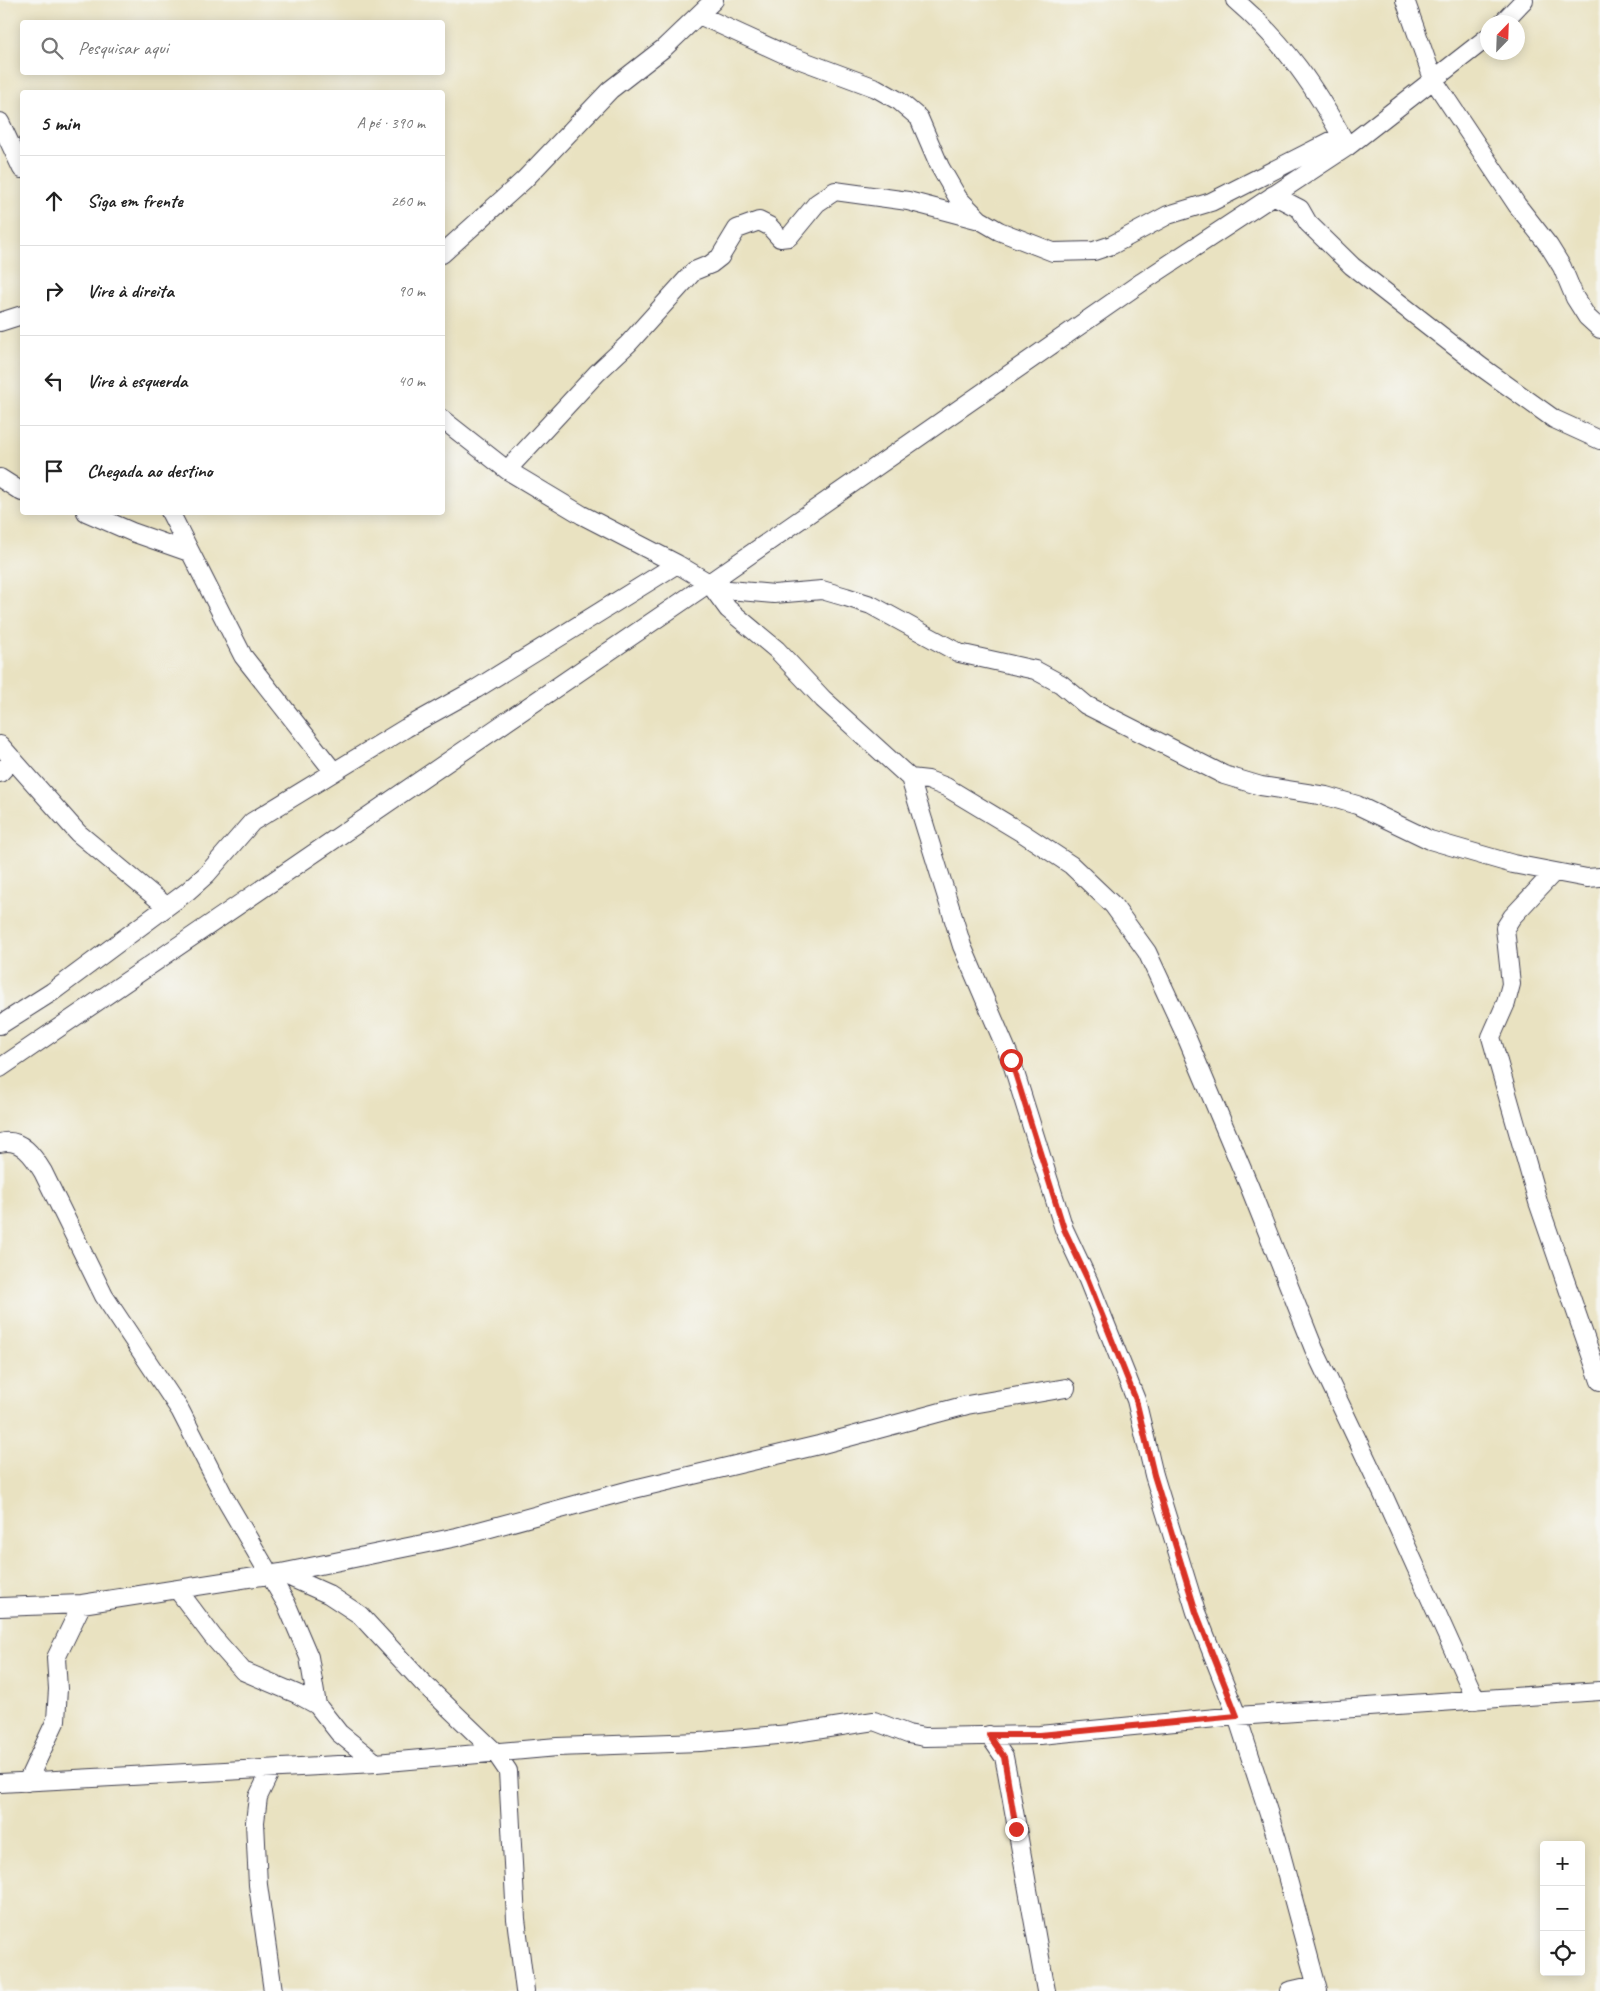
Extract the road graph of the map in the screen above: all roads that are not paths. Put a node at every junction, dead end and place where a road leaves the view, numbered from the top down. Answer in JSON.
{"nodes":[{"id":1,"x":714,"y":0,"type":"edge"},
{"id":2,"x":1235,"y":0,"type":"edge"},
{"id":3,"x":1405,"y":0,"type":"edge"},
{"id":4,"x":1524,"y":0,"type":"edge"},
{"id":5,"x":699,"y":15,"type":"junction"},
{"id":6,"x":1510,"y":15,"type":"edge"},
{"id":7,"x":1480,"y":43,"type":"edge"},
{"id":8,"x":1433,"y":79,"type":"junction"},
{"id":9,"x":0,"y":122,"type":"edge"},
{"id":10,"x":1344,"y":141,"type":"junction"},
{"id":11,"x":13,"y":162,"type":"edge"},
{"id":12,"x":1273,"y":195,"type":"junction"},
{"id":13,"x":980,"y":220,"type":"junction"},
{"id":14,"x":445,"y":251,"type":"edge"},
{"id":15,"x":20,"y":316,"type":"edge"},
{"id":16,"x":0,"y":322,"type":"edge"},
{"id":17,"x":1600,"y":329,"type":"edge"},
{"id":18,"x":445,"y":422,"type":"edge"},
{"id":19,"x":1600,"y":440,"type":"edge"},
{"id":20,"x":507,"y":470,"type":"junction"},
{"id":21,"x":0,"y":478,"type":"edge"},
{"id":22,"x":20,"y":491,"type":"edge"},
{"id":23,"x":93,"y":515,"type":"edge"},
{"id":24,"x":174,"y":515,"type":"edge"},
{"id":25,"x":190,"y":552,"type":"junction"},
{"id":26,"x":677,"y":564,"type":"junction"},
{"id":27,"x":712,"y":588,"type":"junction"},
{"id":28,"x":0,"y":745,"type":"edge"},
{"id":29,"x":13,"y":759,"type":"junction"},
{"id":30,"x":334,"y":772,"type":"junction"},
{"id":31,"x":0,"y":773,"type":"edge"},
{"id":32,"x":910,"y":778,"type":"junction"},
{"id":33,"x":1554,"y":872,"type":"junction"},
{"id":34,"x":1600,"y":877,"type":"edge"},
{"id":35,"x":166,"y":906,"type":"junction"},
{"id":36,"x":0,"y":1025,"type":"edge"},
{"id":37,"x":0,"y":1068,"type":"edge"},
{"id":38,"x":0,"y":1143,"type":"edge"},
{"id":39,"x":1600,"y":1380,"type":"edge"},
{"id":40,"x":1066,"y":1388,"type":"dead end"},
{"id":41,"x":275,"y":1574,"type":"junction"},
{"id":42,"x":177,"y":1590,"type":"junction"},
{"id":43,"x":82,"y":1604,"type":"junction"},
{"id":44,"x":0,"y":1607,"type":"edge"},
{"id":45,"x":1600,"y":1691,"type":"edge"},
{"id":46,"x":1476,"y":1700,"type":"junction"},
{"id":47,"x":317,"y":1705,"type":"junction"},
{"id":48,"x":1237,"y":1716,"type":"junction"},
{"id":49,"x":989,"y":1735,"type":"junction"},
{"id":50,"x":495,"y":1752,"type":"junction"},
{"id":51,"x":376,"y":1763,"type":"junction"},
{"id":52,"x":271,"y":1770,"type":"junction"},
{"id":53,"x":27,"y":1782,"type":"junction"},
{"id":54,"x":0,"y":1783,"type":"edge"},
{"id":55,"x":1317,"y":1988,"type":"edge"},
{"id":56,"x":274,"y":1991,"type":"edge"},
{"id":57,"x":525,"y":1991,"type":"edge"},
{"id":58,"x":1046,"y":1991,"type":"edge"},
{"id":59,"x":1289,"y":1991,"type":"edge"}],
"edges":[{"from":1,"to":5,"type":"street"},
{"from":2,"to":10,"type":"street"},
{"from":3,"to":8,"type":"street"},
{"from":4,"to":6,"type":"street"},
{"from":5,"to":13,"type":"street"},
{"from":5,"to":14,"type":"street"},
{"from":7,"to":8,"type":"street"},
{"from":8,"to":10,"type":"street"},
{"from":8,"to":17,"type":"street"},
{"from":9,"to":11,"type":"street"},
{"from":10,"to":12,"type":"street"},
{"from":10,"to":13,"type":"street"},
{"from":12,"to":19,"type":"street"},
{"from":12,"to":27,"type":"street"},
{"from":13,"to":20,"type":"street"},
{"from":15,"to":16,"type":"street"},
{"from":18,"to":20,"type":"street"},
{"from":20,"to":26,"type":"street"},
{"from":21,"to":22,"type":"street"},
{"from":23,"to":25,"type":"street"},
{"from":24,"to":25,"type":"street"},
{"from":25,"to":30,"type":"street"},
{"from":26,"to":27,"type":"street"},
{"from":26,"to":30,"type":"street"},
{"from":27,"to":32,"type":"street"},
{"from":27,"to":33,"type":"street"},
{"from":27,"to":37,"type":"street"},
{"from":28,"to":29,"type":"street"},
{"from":29,"to":31,"type":"street"},
{"from":29,"to":35,"type":"street"},
{"from":30,"to":35,"type":"street"},
{"from":32,"to":46,"type":"street"},
{"from":32,"to":48,"type":"street"},
{"from":33,"to":34,"type":"street"},
{"from":33,"to":39,"type":"street"},
{"from":35,"to":36,"type":"street"},
{"from":38,"to":41,"type":"street"},
{"from":40,"to":41,"type":"street"},
{"from":41,"to":42,"type":"street"},
{"from":41,"to":47,"type":"street"},
{"from":41,"to":50,"type":"street"},
{"from":42,"to":43,"type":"street"},
{"from":42,"to":47,"type":"street"},
{"from":43,"to":44,"type":"street"},
{"from":43,"to":53,"type":"street"},
{"from":45,"to":46,"type":"street"},
{"from":46,"to":48,"type":"street"},
{"from":47,"to":51,"type":"street"},
{"from":48,"to":49,"type":"street"},
{"from":48,"to":55,"type":"street"},
{"from":49,"to":50,"type":"street"},
{"from":49,"to":58,"type":"street"},
{"from":50,"to":51,"type":"street"},
{"from":50,"to":57,"type":"street"},
{"from":51,"to":52,"type":"street"},
{"from":52,"to":53,"type":"street"},
{"from":52,"to":56,"type":"street"},
{"from":53,"to":54,"type":"street"},
{"from":55,"to":59,"type":"street"}]}
